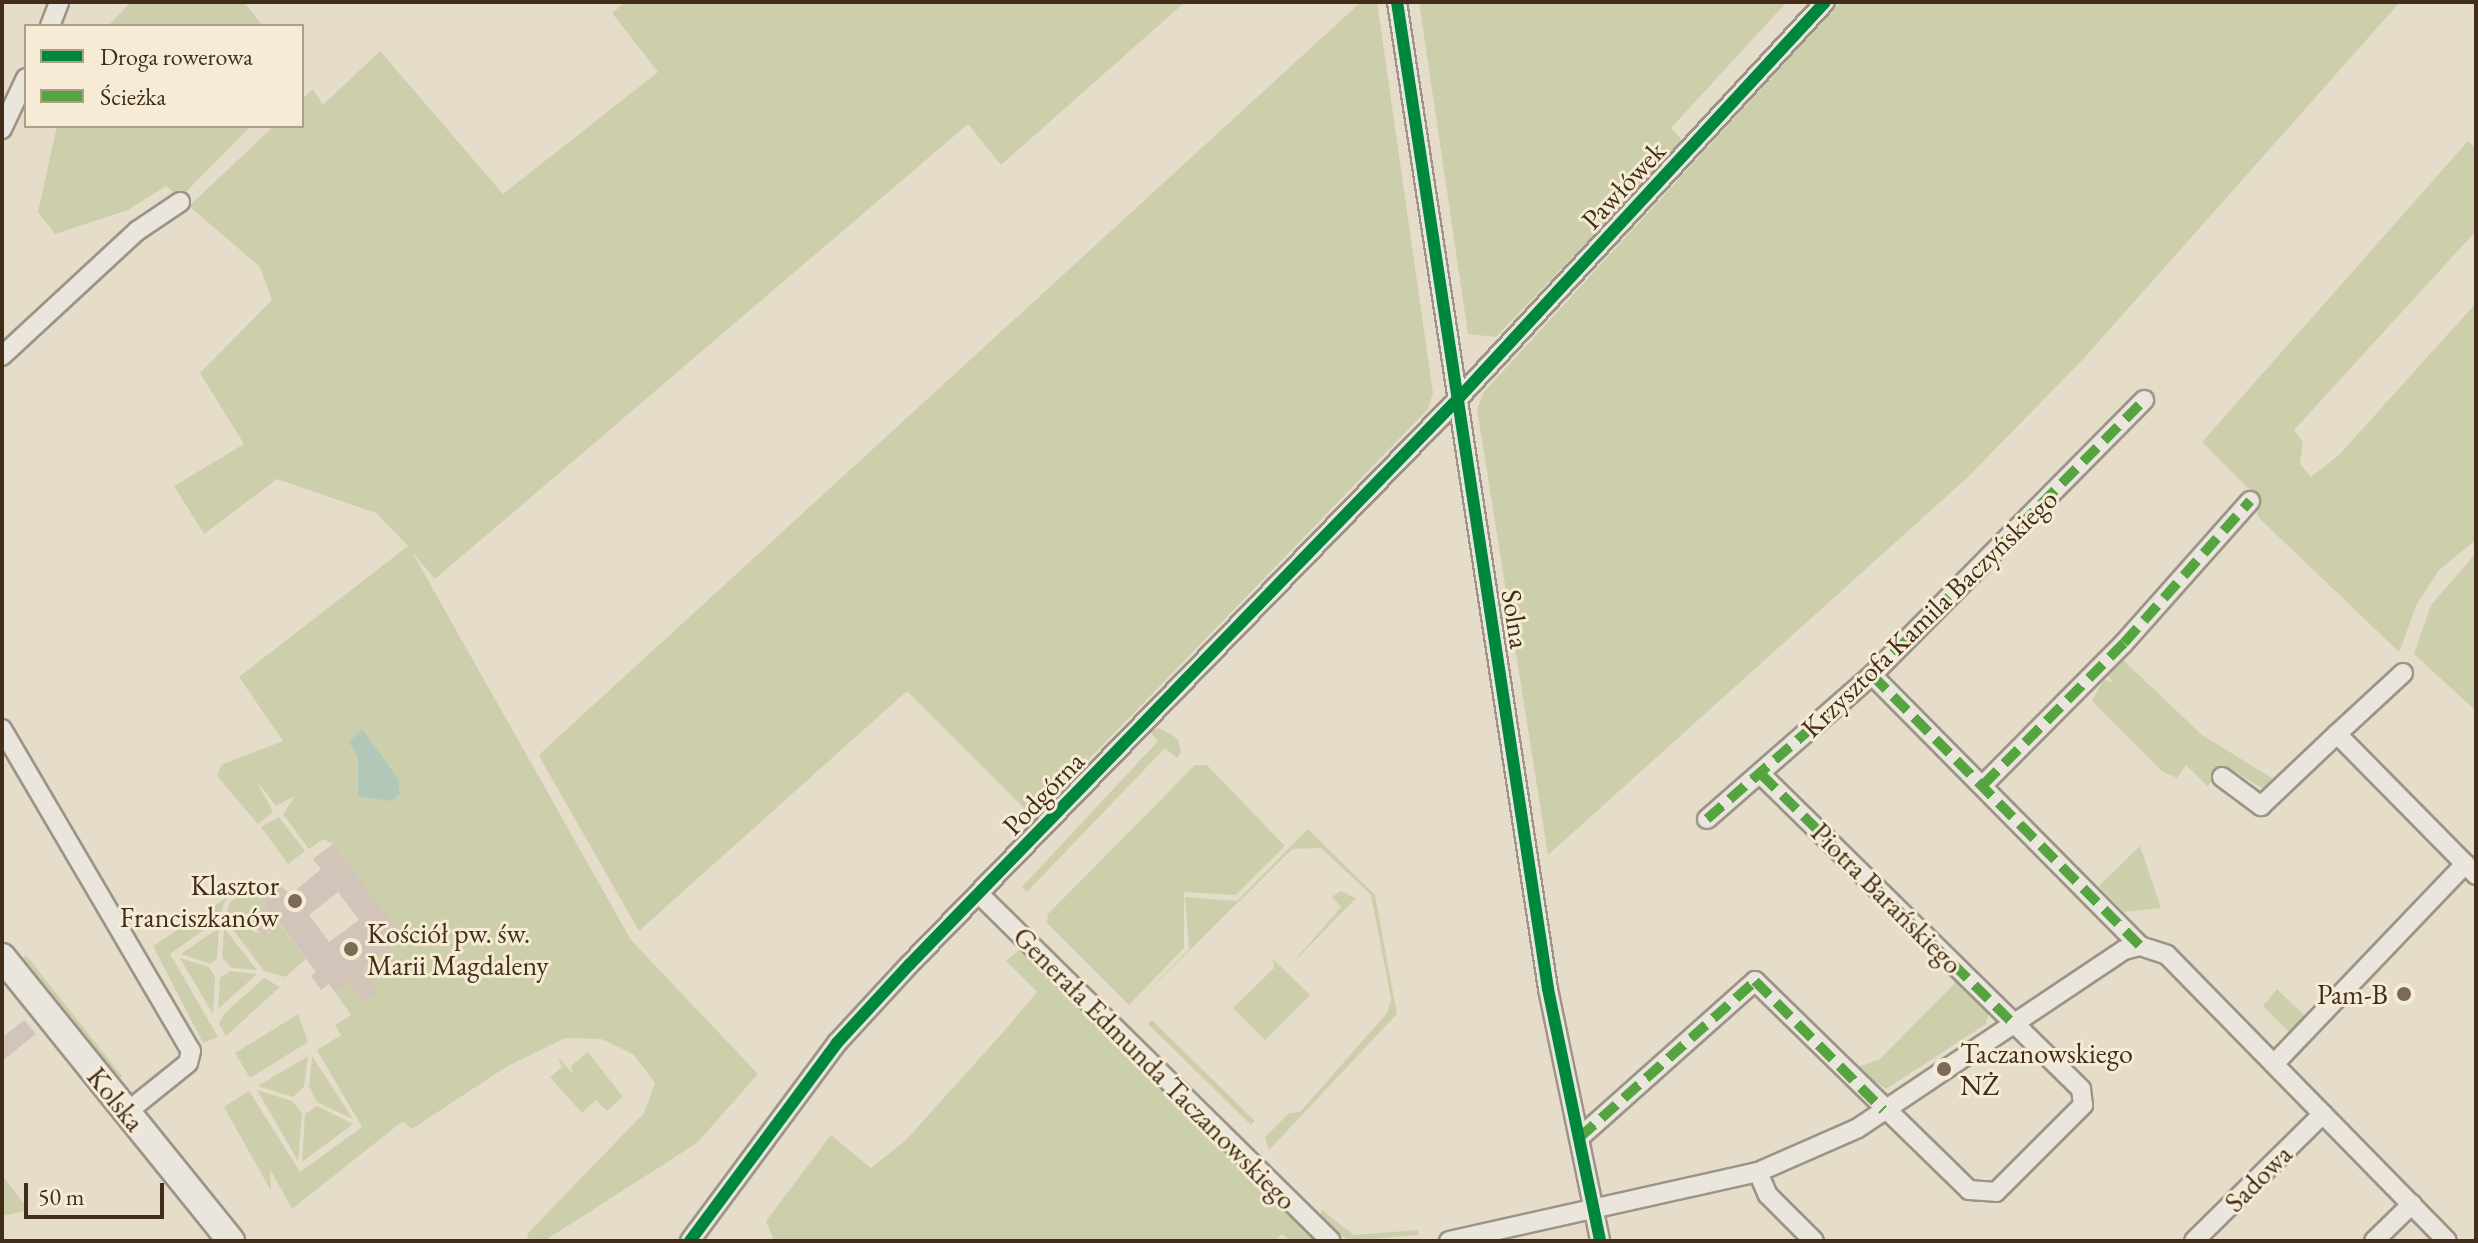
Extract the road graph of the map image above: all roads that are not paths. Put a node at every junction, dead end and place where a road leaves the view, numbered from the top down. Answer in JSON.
{"nodes":[{"id":1,"x":59,"y":2,"type":"edge"},
{"id":2,"x":1397,"y":2,"type":"edge"},
{"id":3,"x":1825,"y":2,"type":"edge"},
{"id":4,"x":51,"y":24,"type":"edge"},
{"id":5,"x":24,"y":82,"type":"edge"},
{"id":6,"x":2,"y":129,"type":"edge"},
{"id":7,"x":180,"y":202,"type":"dead end"},
{"id":8,"x":2,"y":356,"type":"edge"},
{"id":9,"x":1457,"y":400,"type":"junction"},
{"id":10,"x":2144,"y":400,"type":"dead end"},
{"id":11,"x":2250,"y":501,"type":"dead end"},
{"id":12,"x":2403,"y":673,"type":"dead end"},
{"id":13,"x":1872,"y":675,"type":"junction"},
{"id":14,"x":2,"y":729,"type":"edge"},
{"id":15,"x":2337,"y":734,"type":"junction"},
{"id":16,"x":1761,"y":774,"type":"junction"},
{"id":17,"x":2222,"y":777,"type":"dead end"},
{"id":18,"x":1983,"y":785,"type":"junction"},
{"id":19,"x":1707,"y":819,"type":"dead end"},
{"id":20,"x":2470,"y":870,"type":"edge"},
{"id":21,"x":979,"y":894,"type":"junction"},
{"id":22,"x":2140,"y":946,"type":"junction"},
{"id":23,"x":2,"y":957,"type":"edge"},
{"id":24,"x":2013,"y":1023,"type":"junction"},
{"id":25,"x":2274,"y":1064,"type":"junction"},
{"id":26,"x":1883,"y":1110,"type":"junction"},
{"id":27,"x":127,"y":1112,"type":"junction"},
{"id":28,"x":2323,"y":1114,"type":"junction"},
{"id":29,"x":1579,"y":1138,"type":"junction"},
{"id":30,"x":1758,"y":1172,"type":"junction"},
{"id":31,"x":2412,"y":1204,"type":"junction"},
{"id":32,"x":1596,"y":1213,"type":"junction"},
{"id":33,"x":231,"y":1241,"type":"edge"},
{"id":34,"x":690,"y":1241,"type":"edge"},
{"id":35,"x":1331,"y":1241,"type":"edge"},
{"id":36,"x":1449,"y":1241,"type":"edge"},
{"id":37,"x":1600,"y":1241,"type":"edge"},
{"id":38,"x":1814,"y":1241,"type":"edge"},
{"id":39,"x":2194,"y":1241,"type":"edge"},
{"id":40,"x":2374,"y":1241,"type":"edge"},
{"id":41,"x":2447,"y":1241,"type":"edge"}],
"edges":[{"from":1,"to":4,"type":"street"},
{"from":2,"to":9,"type":"street","name":"Solna"},
{"from":3,"to":9,"type":"street","name":"Pawłówek"},
{"from":5,"to":6,"type":"street"},
{"from":7,"to":8,"type":"street"},
{"from":9,"to":21,"type":"street","name":"Podgórna"},
{"from":9,"to":29,"type":"street","name":"Solna"},
{"from":10,"to":13,"type":"street","name":"Krzysztofa Kamila Baczyńskiego"},
{"from":11,"to":18,"type":"street"},
{"from":12,"to":15,"type":"street"},
{"from":13,"to":16,"type":"street","name":"Krzysztofa Kamila Baczyńskiego"},
{"from":13,"to":18,"type":"street"},
{"from":14,"to":27,"type":"street"},
{"from":15,"to":17,"type":"street"},
{"from":15,"to":20,"type":"street"},
{"from":16,"to":19,"type":"street","name":"Krzysztofa Kamila Baczyńskiego"},
{"from":16,"to":24,"type":"street","name":"Piotra Barańskiego"},
{"from":18,"to":22,"type":"street"},
{"from":20,"to":25,"type":"street"},
{"from":21,"to":34,"type":"street","name":"Podgórna"},
{"from":21,"to":35,"type":"street","name":"Generała Edmunda Taczanowskiego"},
{"from":22,"to":24,"type":"street"},
{"from":22,"to":25,"type":"street"},
{"from":23,"to":27,"type":"street","name":"Kolska"},
{"from":24,"to":26,"type":"street"},
{"from":24,"to":26,"type":"street","name":"Piotra Barańskiego"},
{"from":25,"to":28,"type":"street"},
{"from":26,"to":29,"type":"street"},
{"from":26,"to":30,"type":"street"},
{"from":27,"to":33,"type":"street","name":"Kolska"},
{"from":28,"to":31,"type":"street"},
{"from":28,"to":39,"type":"street","name":"Sadowa"},
{"from":29,"to":32,"type":"street","name":"Solna"},
{"from":30,"to":32,"type":"street"},
{"from":30,"to":38,"type":"street"},
{"from":31,"to":40,"type":"street"},
{"from":31,"to":41,"type":"street"},
{"from":32,"to":36,"type":"street"},
{"from":32,"to":37,"type":"street","name":"Solna"}]}
